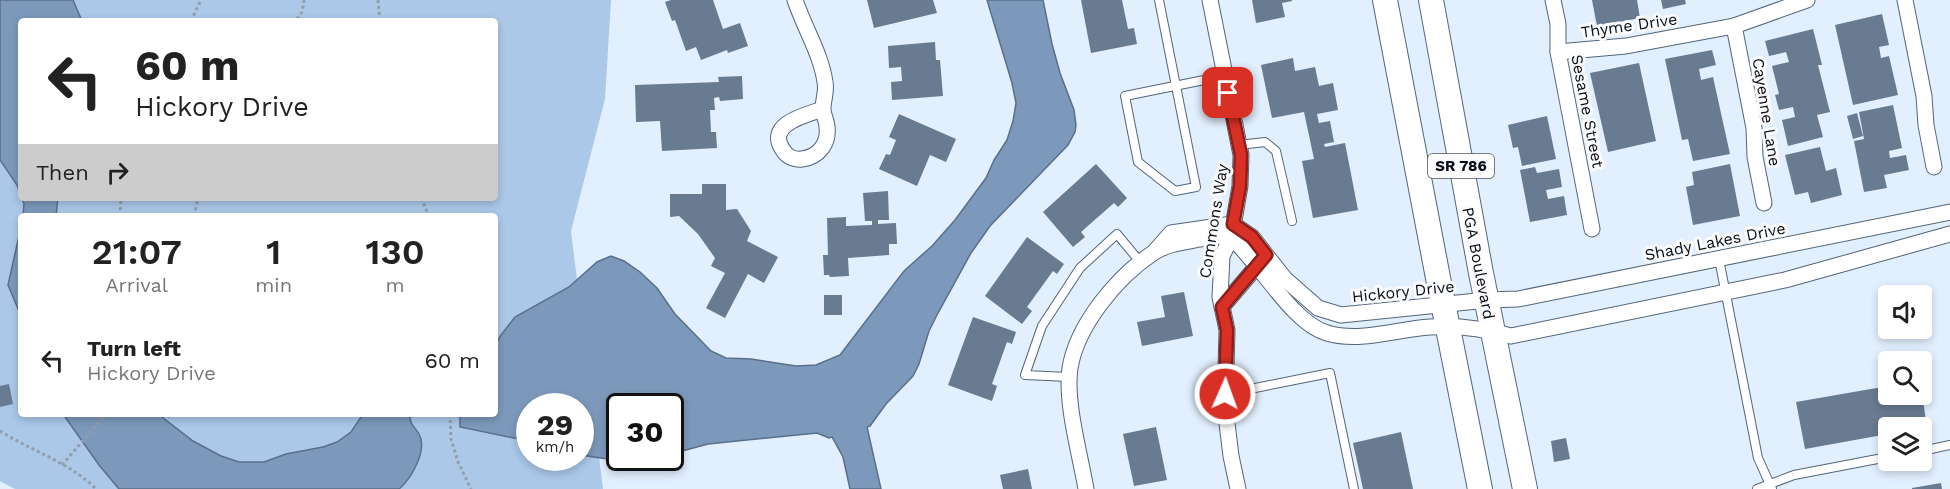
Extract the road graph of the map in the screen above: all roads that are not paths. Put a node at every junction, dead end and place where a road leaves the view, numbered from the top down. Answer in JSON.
{"nodes":[{"id":1,"x":795,"y":0,"type":"edge"},
{"id":2,"x":1159,"y":0,"type":"edge"},
{"id":3,"x":1210,"y":0,"type":"edge"},
{"id":4,"x":1385,"y":0,"type":"edge"},
{"id":5,"x":1431,"y":0,"type":"edge"},
{"id":6,"x":1553,"y":0,"type":"edge"},
{"id":7,"x":1807,"y":0,"type":"edge"},
{"id":8,"x":1905,"y":0,"type":"edge"},
{"id":9,"x":1734,"y":26,"type":"junction"},
{"id":10,"x":1558,"y":52,"type":"junction"},
{"id":11,"x":1224,"y":75,"type":"junction"},
{"id":12,"x":1175,"y":86,"type":"junction"},
{"id":13,"x":823,"y":109,"type":"dead end"},
{"id":14,"x":1239,"y":145,"type":"junction"},
{"id":15,"x":1934,"y":167,"type":"dead end"},
{"id":16,"x":1764,"y":204,"type":"dead end"},
{"id":17,"x":1950,"y":212,"type":"edge"},
{"id":18,"x":1292,"y":221,"type":"dead end"},
{"id":19,"x":1592,"y":229,"type":"dead end"},
{"id":20,"x":1232,"y":231,"type":"junction"},
{"id":21,"x":1950,"y":234,"type":"edge"},
{"id":22,"x":1719,"y":259,"type":"junction"},
{"id":23,"x":1262,"y":261,"type":"junction"},
{"id":24,"x":1141,"y":263,"type":"junction"},
{"id":25,"x":1726,"y":293,"type":"junction"},
{"id":26,"x":1486,"y":300,"type":"junction"},
{"id":27,"x":1222,"y":307,"type":"junction"},
{"id":28,"x":1445,"y":316,"type":"junction"},
{"id":29,"x":1492,"y":331,"type":"junction"},
{"id":30,"x":1069,"y":377,"type":"junction"},
{"id":31,"x":1225,"y":394,"type":"junction"},
{"id":32,"x":1950,"y":445,"type":"edge"},
{"id":33,"x":1932,"y":449,"type":"edge"},
{"id":34,"x":1878,"y":459,"type":"edge"},
{"id":35,"x":1771,"y":487,"type":"edge"},
{"id":36,"x":1086,"y":489,"type":"edge"},
{"id":37,"x":1238,"y":489,"type":"edge"},
{"id":38,"x":1354,"y":489,"type":"edge"},
{"id":39,"x":1480,"y":489,"type":"edge"},
{"id":40,"x":1525,"y":489,"type":"edge"},
{"id":41,"x":1757,"y":489,"type":"edge"}],
"edges":[{"from":1,"to":13,"type":"street"},
{"from":2,"to":12,"type":"lane"},
{"from":3,"to":11,"type":"street","name":"Commons Way"},
{"from":4,"to":28,"type":"main road","number":"SR 786"},
{"from":5,"to":26,"type":"main road","name":"PGA Boulevard","number":"SR 786"},
{"from":6,"to":10,"type":"street","name":"Sesame Street"},
{"from":7,"to":9,"type":"street","name":"Thyme Drive"},
{"from":8,"to":15,"type":"street"},
{"from":9,"to":10,"type":"street","name":"Thyme Drive"},
{"from":9,"to":16,"type":"street","name":"Cayenne Lane"},
{"from":10,"to":19,"type":"street","name":"Sesame Street"},
{"from":11,"to":12,"type":"lane"},
{"from":11,"to":14,"type":"street","name":"Commons Way"},
{"from":12,"to":12,"type":"lane"},
{"from":14,"to":18,"type":"lane"},
{"from":14,"to":20,"type":"street","name":"Commons Way"},
{"from":17,"to":22,"type":"street","name":"Shady Lakes Drive"},
{"from":20,"to":23,"type":"street","name":"Hickory Drive"},
{"from":20,"to":24,"type":"street"},
{"from":20,"to":27,"type":"street","name":"Commons Way"},
{"from":21,"to":25,"type":"street"},
{"from":22,"to":25,"type":"lane"},
{"from":22,"to":26,"type":"street","name":"Shady Lakes Drive"},
{"from":23,"to":27,"type":"street"},
{"from":23,"to":28,"type":"street","name":"Hickory Drive"},
{"from":23,"to":28,"type":"street","name":"Hickory Drive"},
{"from":24,"to":30,"type":"street"},
{"from":24,"to":30,"type":"lane"},
{"from":25,"to":29,"type":"street"},
{"from":25,"to":35,"type":"lane"},
{"from":26,"to":28,"type":"street","name":"Hickory Drive"},
{"from":26,"to":29,"type":"main road","name":"PGA Boulevard","number":"SR 786"},
{"from":27,"to":31,"type":"street","name":"Commons Way"},
{"from":28,"to":29,"type":"street","name":"Hickory Drive"},
{"from":28,"to":39,"type":"main road","number":"SR 786"},
{"from":29,"to":40,"type":"main road","name":"PGA Boulevard","number":"SR 786"},
{"from":30,"to":36,"type":"street"},
{"from":31,"to":37,"type":"street","name":"Commons Way"},
{"from":31,"to":38,"type":"lane"},
{"from":32,"to":33,"type":"lane"},
{"from":34,"to":35,"type":"lane"},
{"from":35,"to":41,"type":"lane"}]}
